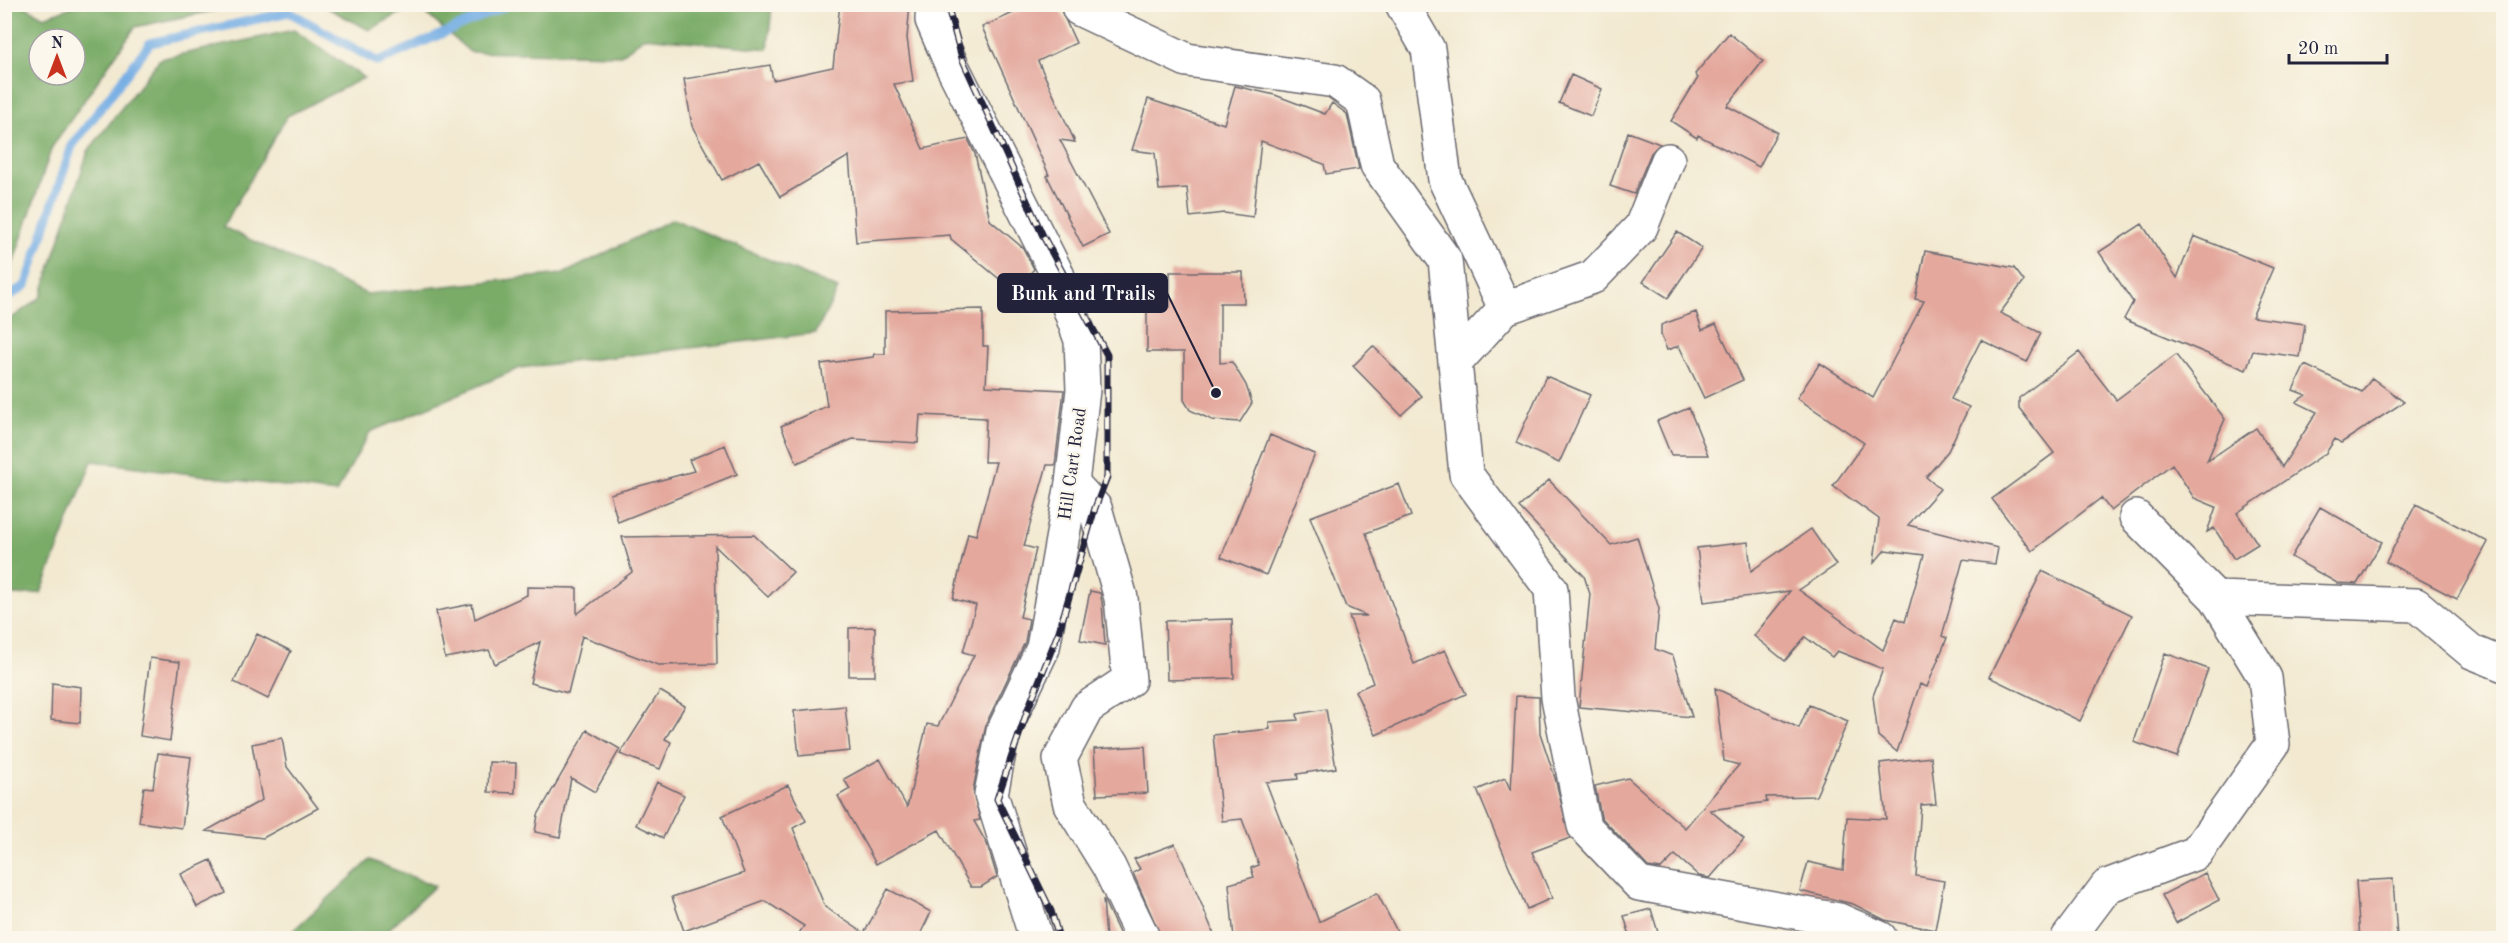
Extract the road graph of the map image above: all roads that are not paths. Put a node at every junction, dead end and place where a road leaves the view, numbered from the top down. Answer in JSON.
{"nodes":[{"id":1,"x":933,"y":4,"type":"edge"},
{"id":2,"x":1078,"y":4,"type":"edge"},
{"id":3,"x":1402,"y":4,"type":"edge"},
{"id":4,"x":1668,"y":160,"type":"dead end"},
{"id":5,"x":1505,"y":308,"type":"junction"},
{"id":6,"x":1455,"y":363,"type":"junction"},
{"id":7,"x":1072,"y":483,"type":"junction"},
{"id":8,"x":2136,"y":517,"type":"dead end"},
{"id":9,"x":2216,"y":598,"type":"junction"},
{"id":10,"x":2504,"y":664,"type":"edge"},
{"id":11,"x":1036,"y":939,"type":"edge"},
{"id":12,"x":1143,"y":939,"type":"edge"},
{"id":13,"x":1880,"y":939,"type":"edge"},
{"id":14,"x":2068,"y":939,"type":"edge"}],
"edges":[{"from":1,"to":7,"type":"main road","name":"Hill Cart Road"},
{"from":2,"to":6,"type":"main road"},
{"from":3,"to":5,"type":"main road"},
{"from":4,"to":5,"type":"main road"},
{"from":5,"to":6,"type":"main road"},
{"from":6,"to":13,"type":"main road"},
{"from":7,"to":11,"type":"main road","name":"Hill Cart Road"},
{"from":7,"to":12,"type":"main road"},
{"from":8,"to":9,"type":"main road"},
{"from":9,"to":10,"type":"main road"},
{"from":9,"to":14,"type":"main road"}]}
